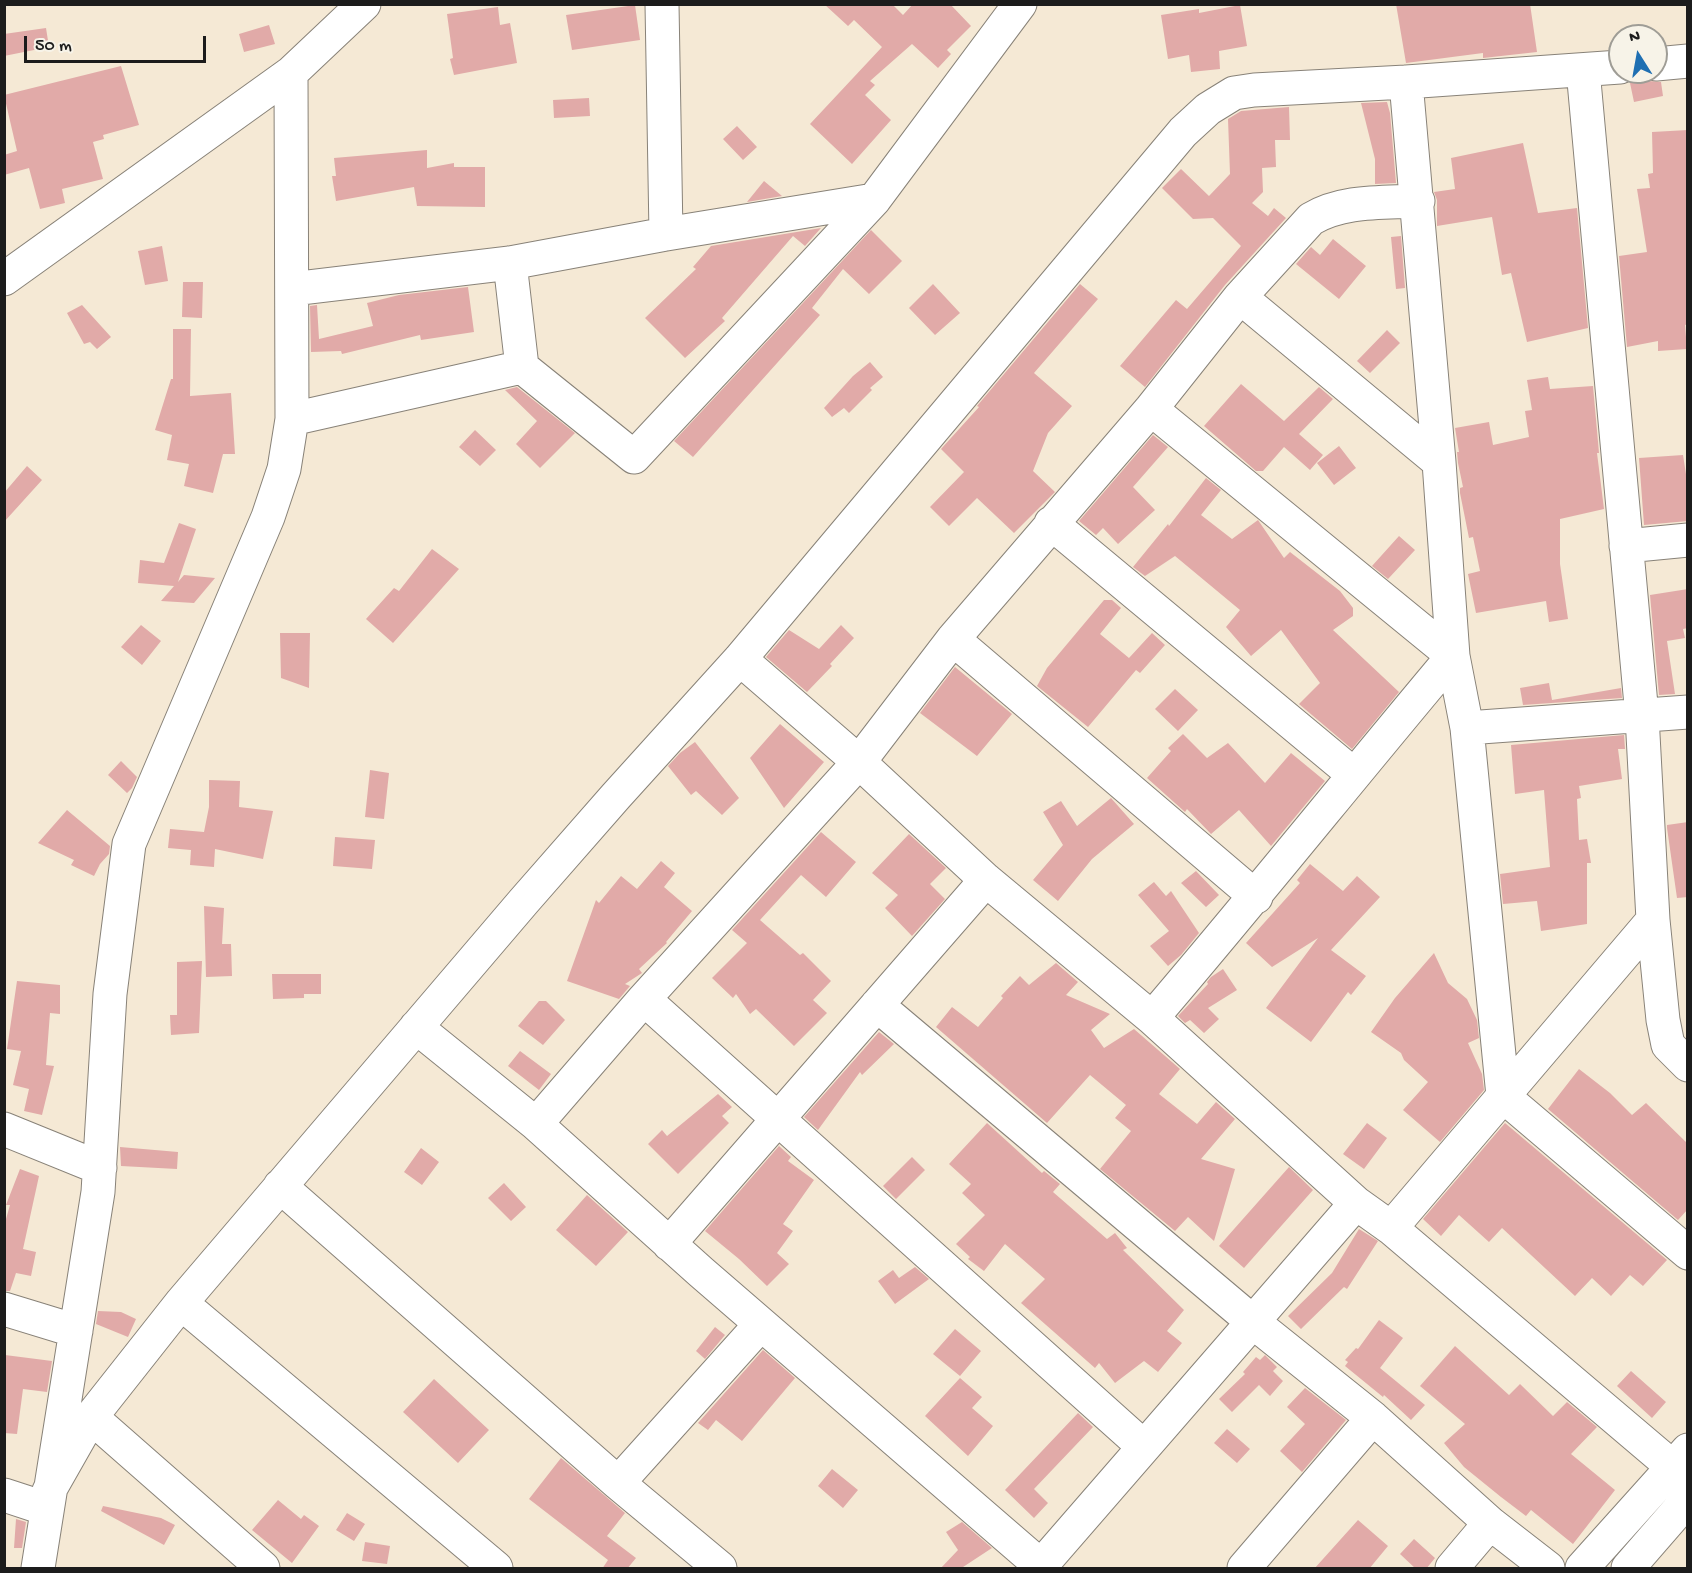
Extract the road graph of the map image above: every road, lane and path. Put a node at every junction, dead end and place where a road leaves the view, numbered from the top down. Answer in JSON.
{"nodes":[{"id":1,"x":364,"y":4,"type":"edge"},
{"id":2,"x":662,"y":4,"type":"edge"},
{"id":3,"x":1020,"y":4,"type":"edge"},
{"id":4,"x":1688,"y":61,"type":"edge"},
{"id":5,"x":1668,"y":63,"type":"edge"},
{"id":6,"x":1608,"y":68,"type":"edge"},
{"id":7,"x":1583,"y":70,"type":"junction"},
{"id":8,"x":291,"y":73,"type":"junction"},
{"id":9,"x":1406,"y":82,"type":"junction"},
{"id":10,"x":874,"y":200,"type":"junction"},
{"id":11,"x":1418,"y":201,"type":"junction"},
{"id":12,"x":666,"y":234,"type":"junction"},
{"id":13,"x":510,"y":263,"type":"junction"},
{"id":14,"x":4,"y":279,"type":"edge"},
{"id":15,"x":292,"y":288,"type":"junction"},
{"id":16,"x":1240,"y":297,"type":"junction"},
{"id":17,"x":522,"y":367,"type":"junction"},
{"id":18,"x":1151,"y":410,"type":"junction"},
{"id":19,"x":292,"y":419,"type":"junction"},
{"id":20,"x":1439,"y":462,"type":"junction"},
{"id":21,"x":1051,"y":523,"type":"junction"},
{"id":22,"x":1688,"y":540,"type":"edge"},
{"id":23,"x":1626,"y":546,"type":"junction"},
{"id":24,"x":953,"y":639,"type":"junction"},
{"id":25,"x":1453,"y":656,"type":"junction"},
{"id":26,"x":740,"y":659,"type":"junction"},
{"id":27,"x":1688,"y":712,"type":"edge"},
{"id":28,"x":1642,"y":716,"type":"junction"},
{"id":29,"x":1467,"y":728,"type":"junction"},
{"id":30,"x":859,"y":762,"type":"junction"},
{"id":31,"x":1353,"y":774,"type":"junction"},
{"id":32,"x":986,"y":880,"type":"junction"},
{"id":33,"x":1256,"y":897,"type":"junction"},
{"id":34,"x":1653,"y":920,"type":"junction"},
{"id":35,"x":644,"y":999,"type":"junction"},
{"id":36,"x":877,"y":1005,"type":"junction"},
{"id":37,"x":1152,"y":1018,"type":"junction"},
{"id":38,"x":416,"y":1027,"type":"junction"},
{"id":39,"x":1688,"y":1065,"type":"edge"},
{"id":40,"x":1503,"y":1095,"type":"junction"},
{"id":41,"x":778,"y":1119,"type":"junction"},
{"id":42,"x":536,"y":1124,"type":"junction"},
{"id":43,"x":4,"y":1129,"type":"edge"},
{"id":44,"x":100,"y":1168,"type":"junction"},
{"id":45,"x":280,"y":1186,"type":"junction"},
{"id":46,"x":1356,"y":1203,"type":"junction"},
{"id":47,"x":1391,"y":1228,"type":"junction"},
{"id":48,"x":669,"y":1244,"type":"junction"},
{"id":49,"x":1688,"y":1253,"type":"edge"},
{"id":50,"x":181,"y":1303,"type":"junction"},
{"id":51,"x":4,"y":1309,"type":"edge"},
{"id":52,"x":1253,"y":1322,"type":"junction"},
{"id":53,"x":761,"y":1324,"type":"junction"},
{"id":54,"x":76,"y":1331,"type":"junction"},
{"id":55,"x":92,"y":1417,"type":"junction"},
{"id":56,"x":1373,"y":1418,"type":"junction"},
{"id":57,"x":1144,"y":1448,"type":"junction"},
{"id":58,"x":1682,"y":1466,"type":"edge"},
{"id":59,"x":618,"y":1483,"type":"junction"},
{"id":60,"x":4,"y":1495,"type":"edge"},
{"id":61,"x":1688,"y":1499,"type":"edge"},
{"id":62,"x":48,"y":1500,"type":"junction"},
{"id":63,"x":1491,"y":1523,"type":"junction"},
{"id":64,"x":1040,"y":1568,"type":"edge"},
{"id":65,"x":38,"y":1569,"type":"edge"},
{"id":66,"x":263,"y":1569,"type":"edge"},
{"id":67,"x":496,"y":1569,"type":"edge"},
{"id":68,"x":720,"y":1569,"type":"edge"},
{"id":69,"x":1244,"y":1569,"type":"edge"},
{"id":70,"x":1452,"y":1569,"type":"edge"},
{"id":71,"x":1548,"y":1569,"type":"edge"},
{"id":72,"x":1582,"y":1569,"type":"edge"},
{"id":73,"x":1628,"y":1569,"type":"edge"}],
"edges":[{"from":1,"to":8,"type":"street"},
{"from":2,"to":12,"type":"street"},
{"from":3,"to":10,"type":"street"},
{"from":4,"to":5,"type":"street"},
{"from":6,"to":7,"type":"street"},
{"from":7,"to":9,"type":"street"},
{"from":7,"to":23,"type":"street"},
{"from":8,"to":14,"type":"street"},
{"from":8,"to":15,"type":"street"},
{"from":9,"to":11,"type":"street"},
{"from":9,"to":26,"type":"street"},
{"from":10,"to":12,"type":"street"},
{"from":10,"to":17,"type":"street"},
{"from":11,"to":16,"type":"street"},
{"from":11,"to":20,"type":"street"},
{"from":12,"to":13,"type":"street"},
{"from":13,"to":15,"type":"street"},
{"from":13,"to":17,"type":"street"},
{"from":15,"to":19,"type":"street"},
{"from":16,"to":18,"type":"street"},
{"from":16,"to":20,"type":"street"},
{"from":17,"to":19,"type":"street"},
{"from":18,"to":21,"type":"street"},
{"from":18,"to":25,"type":"street"},
{"from":19,"to":44,"type":"street"},
{"from":20,"to":25,"type":"street"},
{"from":21,"to":24,"type":"street"},
{"from":21,"to":31,"type":"street"},
{"from":22,"to":23,"type":"street"},
{"from":23,"to":28,"type":"street"},
{"from":24,"to":30,"type":"street"},
{"from":24,"to":33,"type":"street"},
{"from":25,"to":29,"type":"street"},
{"from":25,"to":31,"type":"street"},
{"from":26,"to":30,"type":"street"},
{"from":26,"to":38,"type":"street"},
{"from":27,"to":28,"type":"street"},
{"from":28,"to":29,"type":"street"},
{"from":28,"to":34,"type":"street"},
{"from":29,"to":40,"type":"street"},
{"from":30,"to":32,"type":"street"},
{"from":30,"to":35,"type":"street"},
{"from":31,"to":33,"type":"street"},
{"from":32,"to":36,"type":"street"},
{"from":32,"to":37,"type":"street"},
{"from":33,"to":37,"type":"street"},
{"from":34,"to":39,"type":"street"},
{"from":34,"to":40,"type":"street"},
{"from":35,"to":41,"type":"street"},
{"from":35,"to":42,"type":"street"},
{"from":36,"to":41,"type":"street"},
{"from":36,"to":52,"type":"street"},
{"from":37,"to":46,"type":"street"},
{"from":38,"to":42,"type":"street"},
{"from":38,"to":45,"type":"street"},
{"from":40,"to":47,"type":"street"},
{"from":40,"to":49,"type":"street"},
{"from":41,"to":48,"type":"street"},
{"from":41,"to":57,"type":"street"},
{"from":42,"to":48,"type":"street"},
{"from":43,"to":44,"type":"street"},
{"from":44,"to":54,"type":"street"},
{"from":45,"to":50,"type":"street"},
{"from":45,"to":59,"type":"street"},
{"from":46,"to":47,"type":"street"},
{"from":46,"to":52,"type":"street"},
{"from":47,"to":58,"type":"street"},
{"from":48,"to":53,"type":"street"},
{"from":50,"to":55,"type":"street"},
{"from":50,"to":67,"type":"street"},
{"from":51,"to":54,"type":"street"},
{"from":52,"to":56,"type":"street"},
{"from":52,"to":57,"type":"street"},
{"from":53,"to":59,"type":"street"},
{"from":53,"to":64,"type":"street"},
{"from":54,"to":62,"type":"street"},
{"from":55,"to":62,"type":"street"},
{"from":55,"to":66,"type":"street"},
{"from":56,"to":63,"type":"street"},
{"from":56,"to":69,"type":"street"},
{"from":57,"to":64,"type":"street"},
{"from":58,"to":72,"type":"street"},
{"from":59,"to":68,"type":"street"},
{"from":60,"to":62,"type":"street"},
{"from":61,"to":73,"type":"street"},
{"from":62,"to":65,"type":"street"},
{"from":63,"to":70,"type":"street"},
{"from":63,"to":71,"type":"street"}]}
